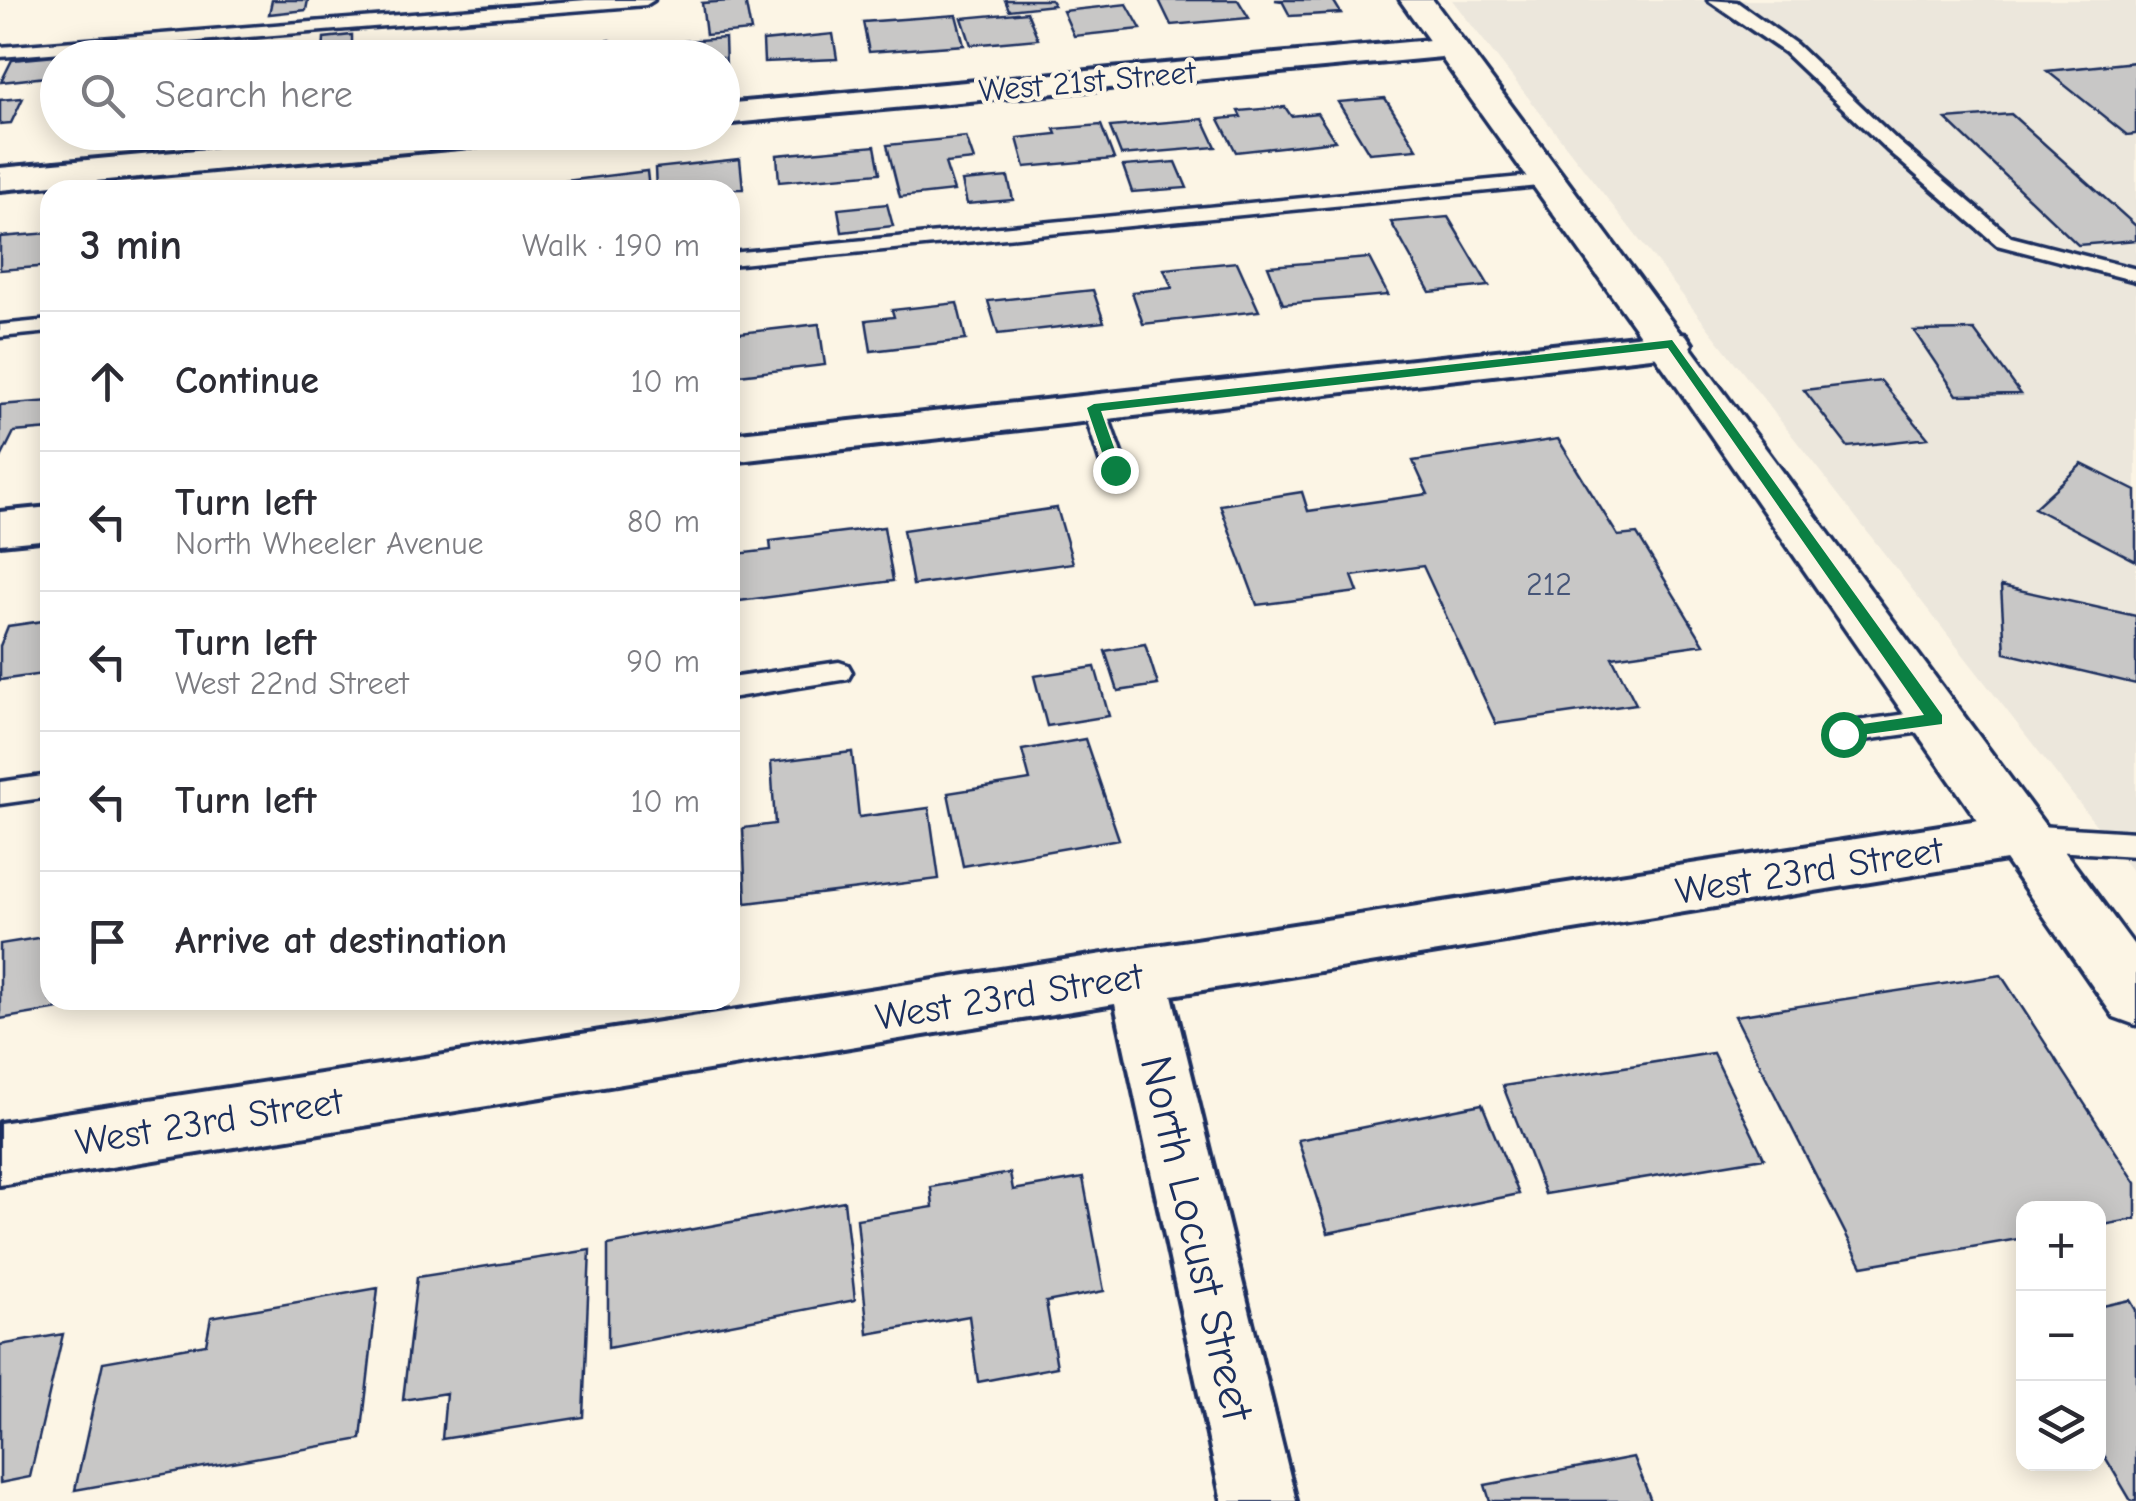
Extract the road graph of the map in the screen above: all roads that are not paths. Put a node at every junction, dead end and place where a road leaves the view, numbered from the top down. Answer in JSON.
{"nodes":[{"id":1,"x":646,"y":0,"type":"edge"},
{"id":2,"x":1416,"y":0,"type":"edge"},
{"id":3,"x":1716,"y":0,"type":"edge"},
{"id":4,"x":149,"y":40,"type":"edge"},
{"id":5,"x":1452,"y":48,"type":"junction"},
{"id":6,"x":40,"y":49,"type":"edge"},
{"id":7,"x":0,"y":52,"type":"edge"},
{"id":8,"x":740,"y":112,"type":"edge"},
{"id":9,"x":320,"y":150,"type":"edge"},
{"id":10,"x":0,"y":179,"type":"edge"},
{"id":11,"x":1552,"y":180,"type":"junction"},
{"id":12,"x":740,"y":258,"type":"edge"},
{"id":13,"x":2136,"y":275,"type":"edge"},
{"id":14,"x":40,"y":327,"type":"edge"},
{"id":15,"x":0,"y":331,"type":"edge"},
{"id":16,"x":1672,"y":344,"type":"junction"},
{"id":17,"x":1094,"y":408,"type":"junction"},
{"id":18,"x":740,"y":447,"type":"edge"},
{"id":19,"x":1115,"y":470,"type":"dead end"},
{"id":20,"x":40,"y":524,"type":"edge"},
{"id":21,"x":0,"y":528,"type":"edge"},
{"id":22,"x":839,"y":672,"type":"dead end"},
{"id":23,"x":740,"y":687,"type":"edge"},
{"id":24,"x":1936,"y":720,"type":"junction"},
{"id":25,"x":1843,"y":734,"type":"dead end"},
{"id":26,"x":40,"y":788,"type":"edge"},
{"id":27,"x":0,"y":794,"type":"edge"},
{"id":28,"x":2018,"y":836,"type":"junction"},
{"id":29,"x":2136,"y":844,"type":"edge"},
{"id":30,"x":1138,"y":976,"type":"junction"},
{"id":31,"x":2136,"y":996,"type":"edge"},
{"id":32,"x":0,"y":1154,"type":"edge"},
{"id":33,"x":1259,"y":1501,"type":"edge"}],
"edges":[{"from":1,"to":4,"type":"lane"},
{"from":2,"to":5,"type":"street"},
{"from":3,"to":13,"type":"lane"},
{"from":5,"to":8,"type":"street","name":"West 21st Street"},
{"from":5,"to":11,"type":"street"},
{"from":6,"to":7,"type":"lane"},
{"from":9,"to":10,"type":"street"},
{"from":11,"to":12,"type":"lane"},
{"from":11,"to":16,"type":"street"},
{"from":14,"to":15,"type":"lane"},
{"from":16,"to":17,"type":"street"},
{"from":16,"to":24,"type":"street"},
{"from":17,"to":18,"type":"street"},
{"from":17,"to":19,"type":"lane"},
{"from":20,"to":21,"type":"street"},
{"from":22,"to":23,"type":"lane"},
{"from":24,"to":25,"type":"lane"},
{"from":24,"to":28,"type":"street"},
{"from":26,"to":27,"type":"lane"},
{"from":28,"to":29,"type":"lane"},
{"from":28,"to":30,"type":"street","name":"West 23rd Street"},
{"from":28,"to":31,"type":"street"},
{"from":30,"to":32,"type":"street","name":"West 23rd Street"},
{"from":30,"to":33,"type":"street","name":"North Locust Street"}]}
